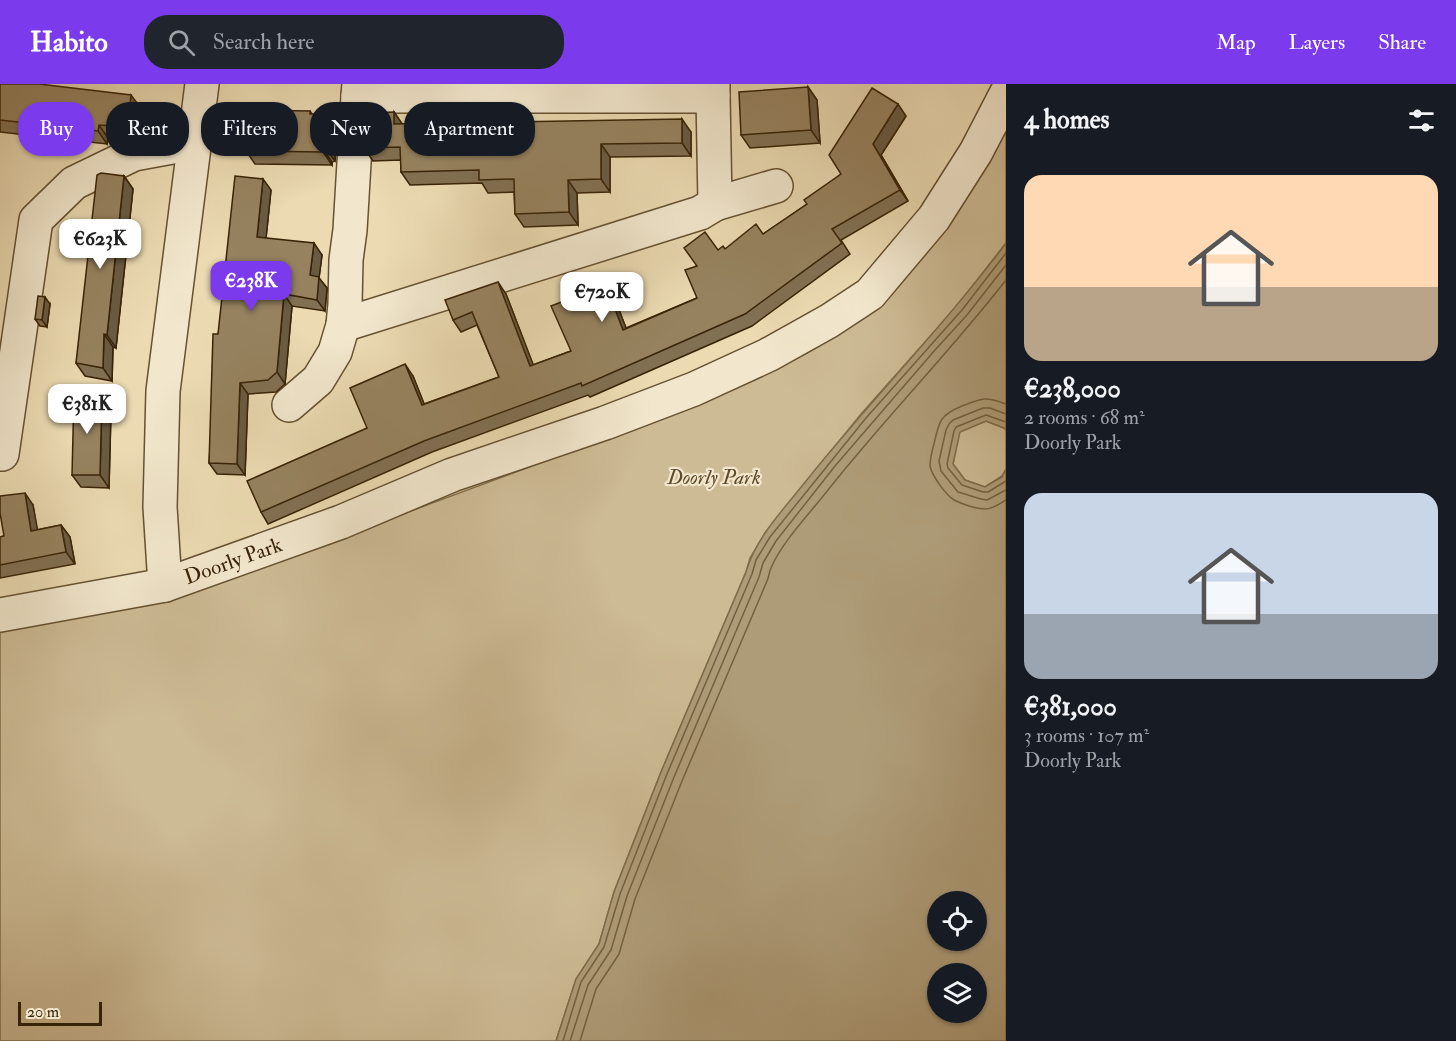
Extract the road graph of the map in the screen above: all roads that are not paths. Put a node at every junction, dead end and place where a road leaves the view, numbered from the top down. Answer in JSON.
{"nodes":[{"id":1,"x":202,"y":84,"type":"edge"},
{"id":2,"x":359,"y":90,"type":"edge"},
{"id":3,"x":713,"y":90,"type":"edge"},
{"id":4,"x":1006,"y":94,"type":"edge"},
{"id":5,"x":195,"y":143,"type":"junction"},
{"id":6,"x":776,"y":186,"type":"dead end"},
{"id":7,"x":715,"y":204,"type":"junction"},
{"id":8,"x":343,"y":325,"type":"junction"},
{"id":9,"x":7,"y":372,"type":"edge"},
{"id":10,"x":289,"y":405,"type":"dead end"},
{"id":11,"x":2,"y":454,"type":"dead end"},
{"id":12,"x":165,"y":585,"type":"junction"},
{"id":13,"x":0,"y":615,"type":"edge"}],
"edges":[{"from":1,"to":5,"type":"street","name":"Doorly Park"},
{"from":2,"to":3,"type":"street"},
{"from":2,"to":8,"type":"street"},
{"from":3,"to":7,"type":"street"},
{"from":4,"to":12,"type":"street","name":"Doorly Park"},
{"from":5,"to":9,"type":"street"},
{"from":5,"to":12,"type":"street","name":"Doorly Park"},
{"from":6,"to":7,"type":"street"},
{"from":7,"to":8,"type":"street"},
{"from":8,"to":10,"type":"street"},
{"from":9,"to":11,"type":"street"},
{"from":12,"to":13,"type":"street","name":"Doorly Park"}]}
